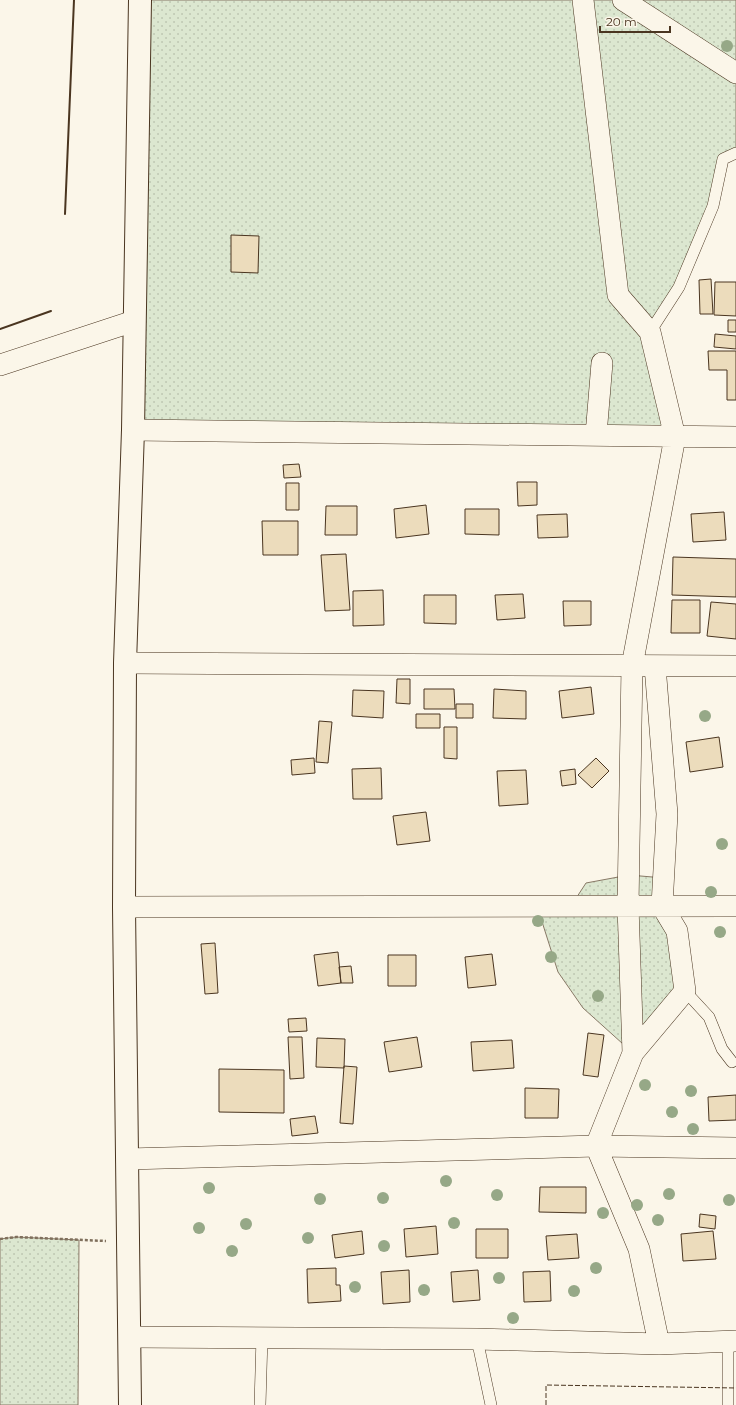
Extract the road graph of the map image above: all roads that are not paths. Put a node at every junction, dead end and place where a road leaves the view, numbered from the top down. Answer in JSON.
{"nodes":[{"id":1,"x":140,"y":0,"type":"edge"},
{"id":2,"x":583,"y":0,"type":"edge"},
{"id":3,"x":626,"y":1,"type":"edge"},
{"id":4,"x":736,"y":73,"type":"edge"},
{"id":5,"x":736,"y":153,"type":"edge"},
{"id":6,"x":134,"y":321,"type":"junction"},
{"id":7,"x":650,"y":332,"type":"junction"},
{"id":8,"x":602,"y":363,"type":"dead end"},
{"id":9,"x":0,"y":365,"type":"edge"},
{"id":10,"x":133,"y":430,"type":"junction"},
{"id":11,"x":596,"y":435,"type":"junction"},
{"id":12,"x":676,"y":437,"type":"junction"},
{"id":13,"x":736,"y":437,"type":"edge"},
{"id":14,"x":126,"y":663,"type":"junction"},
{"id":15,"x":632,"y":666,"type":"junction"},
{"id":16,"x":655,"y":666,"type":"junction"},
{"id":17,"x":736,"y":666,"type":"edge"},
{"id":18,"x":628,"y":906,"type":"junction"},
{"id":19,"x":662,"y":906,"type":"junction"},
{"id":20,"x":736,"y":906,"type":"edge"},
{"id":21,"x":124,"y":907,"type":"junction"},
{"id":22,"x":685,"y":991,"type":"junction"},
{"id":23,"x":633,"y":1053,"type":"junction"},
{"id":24,"x":732,"y":1062,"type":"dead end"},
{"id":25,"x":596,"y":1146,"type":"junction"},
{"id":26,"x":736,"y":1148,"type":"edge"},
{"id":27,"x":128,"y":1158,"type":"junction"},
{"id":28,"x":130,"y":1336,"type":"junction"},
{"id":29,"x":262,"y":1337,"type":"junction"},
{"id":30,"x":477,"y":1339,"type":"junction"},
{"id":31,"x":732,"y":1341,"type":"edge"},
{"id":32,"x":659,"y":1344,"type":"junction"},
{"id":33,"x":130,"y":1405,"type":"edge"},
{"id":34,"x":260,"y":1405,"type":"edge"},
{"id":35,"x":490,"y":1405,"type":"edge"},
{"id":36,"x":728,"y":1405,"type":"edge"}],
"edges":[{"from":1,"to":6,"type":"main road"},
{"from":2,"to":7,"type":"street"},
{"from":3,"to":4,"type":"street"},
{"from":5,"to":7,"type":"lane"},
{"from":6,"to":9,"type":"street"},
{"from":6,"to":10,"type":"main road"},
{"from":7,"to":12,"type":"street"},
{"from":8,"to":11,"type":"street"},
{"from":10,"to":11,"type":"street"},
{"from":10,"to":14,"type":"main road"},
{"from":11,"to":12,"type":"street"},
{"from":12,"to":13,"type":"street"},
{"from":12,"to":15,"type":"street"},
{"from":14,"to":15,"type":"street"},
{"from":14,"to":21,"type":"main road"},
{"from":15,"to":16,"type":"street"},
{"from":15,"to":18,"type":"street"},
{"from":16,"to":17,"type":"street"},
{"from":16,"to":19,"type":"street"},
{"from":18,"to":19,"type":"street"},
{"from":18,"to":21,"type":"street"},
{"from":18,"to":23,"type":"street"},
{"from":19,"to":20,"type":"street"},
{"from":19,"to":22,"type":"street"},
{"from":21,"to":27,"type":"main road"},
{"from":22,"to":23,"type":"street"},
{"from":22,"to":24,"type":"lane"},
{"from":23,"to":25,"type":"street"},
{"from":25,"to":26,"type":"street"},
{"from":25,"to":27,"type":"street"},
{"from":25,"to":32,"type":"street"},
{"from":27,"to":28,"type":"main road"},
{"from":28,"to":29,"type":"street"},
{"from":28,"to":33,"type":"main road"},
{"from":29,"to":30,"type":"street"},
{"from":29,"to":34,"type":"lane"},
{"from":30,"to":32,"type":"street"},
{"from":30,"to":35,"type":"lane"},
{"from":31,"to":32,"type":"street"},
{"from":31,"to":36,"type":"lane"}]}
